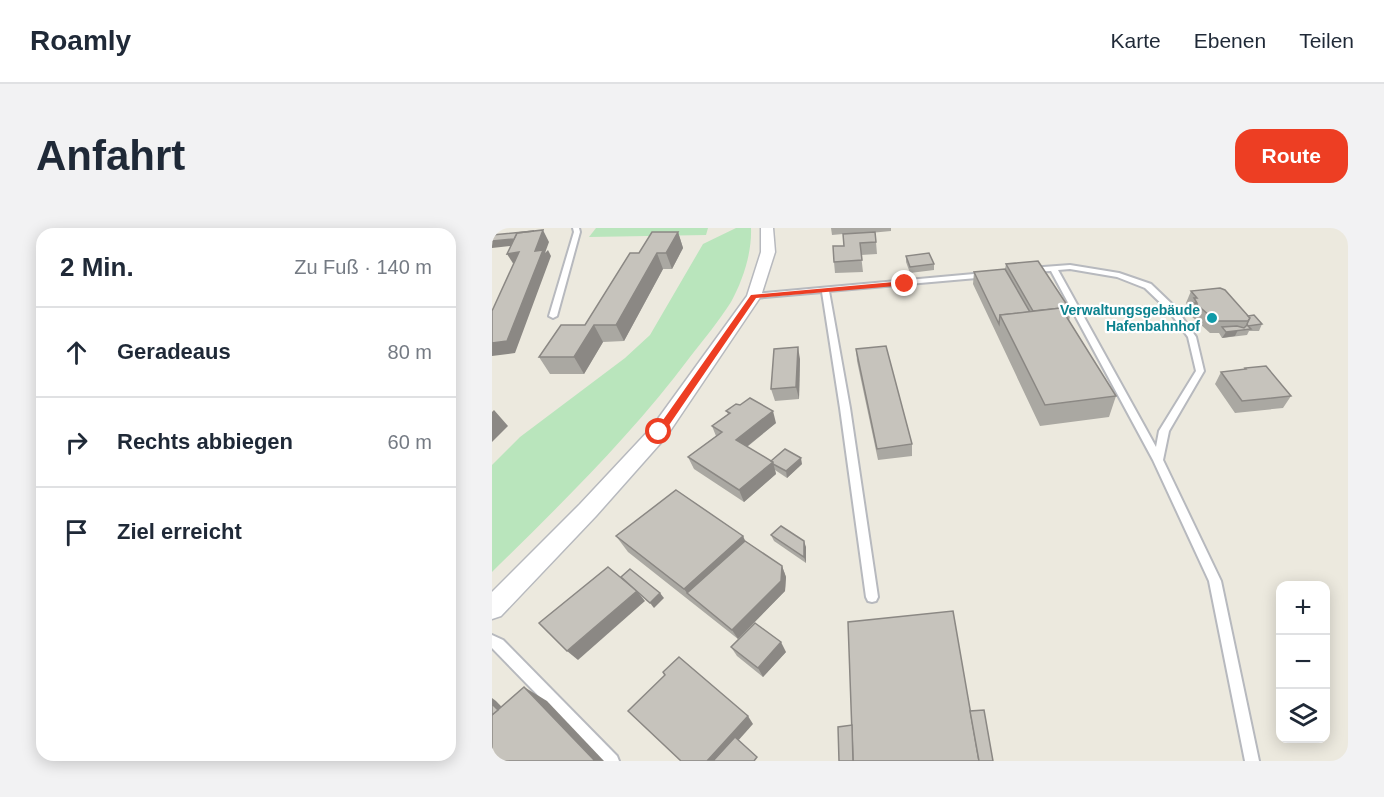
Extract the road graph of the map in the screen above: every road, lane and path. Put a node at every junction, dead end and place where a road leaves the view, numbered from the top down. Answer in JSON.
{"nodes":[{"id":1,"x":576,"y":228,"type":"edge"},
{"id":2,"x":767,"y":228,"type":"edge"},
{"id":3,"x":1053,"y":268,"type":"junction"},
{"id":4,"x":1018,"y":272,"type":"edge"},
{"id":5,"x":996,"y":274,"type":"edge"},
{"id":6,"x":825,"y":290,"type":"junction"},
{"id":7,"x":754,"y":296,"type":"junction"},
{"id":8,"x":553,"y":316,"type":"dead end"},
{"id":9,"x":1158,"y":460,"type":"junction"},
{"id":10,"x":872,"y":597,"type":"dead end"},
{"id":11,"x":492,"y":608,"type":"edge"},
{"id":12,"x":492,"y":641,"type":"edge"},
{"id":13,"x":612,"y":761,"type":"edge"},
{"id":14,"x":1252,"y":761,"type":"edge"}],
"edges":[{"from":1,"to":8,"type":"lane"},
{"from":2,"to":7,"type":"street"},
{"from":3,"to":4,"type":"lane"},
{"from":3,"to":9,"type":"lane"},
{"from":3,"to":9,"type":"lane"},
{"from":5,"to":6,"type":"lane"},
{"from":6,"to":7,"type":"lane"},
{"from":6,"to":10,"type":"lane"},
{"from":7,"to":11,"type":"street"},
{"from":9,"to":14,"type":"lane"},
{"from":12,"to":13,"type":"lane"}]}
